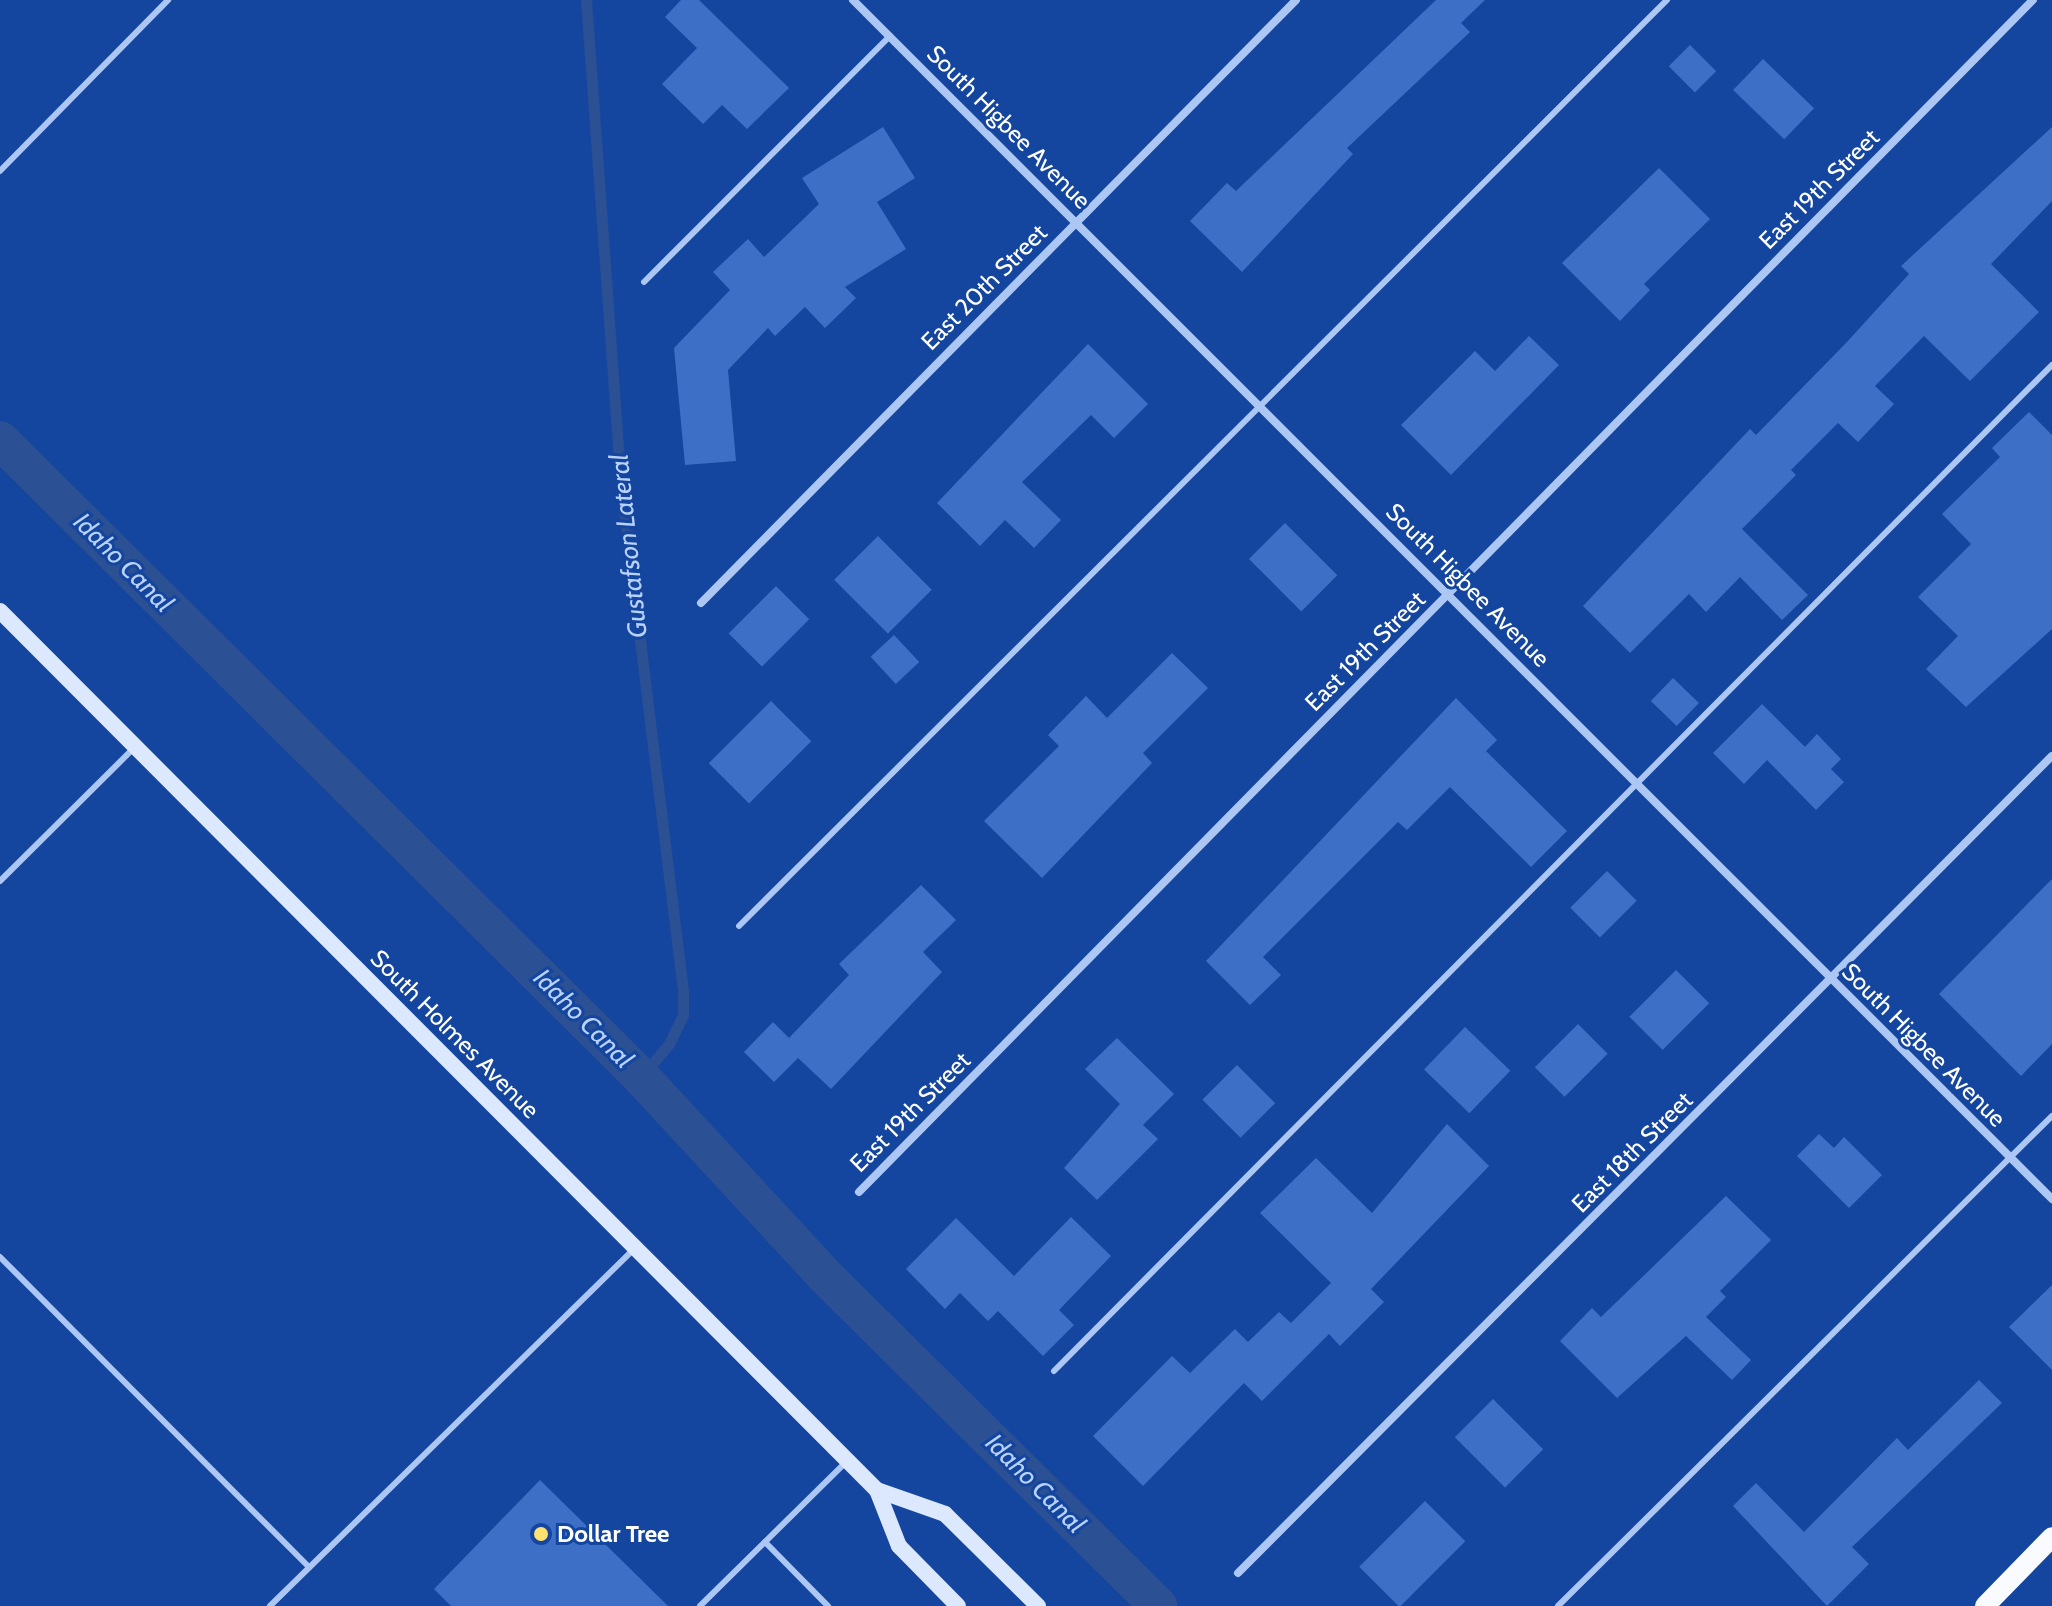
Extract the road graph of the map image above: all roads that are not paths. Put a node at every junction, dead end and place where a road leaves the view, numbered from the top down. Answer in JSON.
{"nodes":[{"id":1,"x":168,"y":0,"type":"edge"},
{"id":2,"x":853,"y":0,"type":"edge"},
{"id":3,"x":1296,"y":0,"type":"edge"},
{"id":4,"x":1667,"y":0,"type":"edge"},
{"id":5,"x":2033,"y":0,"type":"edge"},
{"id":6,"x":890,"y":36,"type":"junction"},
{"id":7,"x":0,"y":171,"type":"edge"},
{"id":8,"x":1076,"y":223,"type":"junction"},
{"id":9,"x":644,"y":282,"type":"dead end"},
{"id":10,"x":2052,"y":365,"type":"edge"},
{"id":11,"x":1263,"y":408,"type":"junction"},
{"id":12,"x":1448,"y":594,"type":"junction"},
{"id":13,"x":701,"y":603,"type":"dead end"},
{"id":14,"x":0,"y":611,"type":"edge"},
{"id":15,"x":136,"y":747,"type":"junction"},
{"id":16,"x":2052,"y":756,"type":"edge"},
{"id":17,"x":1637,"y":782,"type":"junction"},
{"id":18,"x":0,"y":881,"type":"edge"},
{"id":19,"x":739,"y":926,"type":"dead end"},
{"id":20,"x":1830,"y":982,"type":"junction"},
{"id":21,"x":2052,"y":1116,"type":"edge"},
{"id":22,"x":2010,"y":1158,"type":"junction"},
{"id":23,"x":859,"y":1192,"type":"dead end"},
{"id":24,"x":2052,"y":1199,"type":"edge"},
{"id":25,"x":634,"y":1249,"type":"junction"},
{"id":26,"x":0,"y":1257,"type":"edge"},
{"id":27,"x":1054,"y":1371,"type":"dead end"},
{"id":28,"x":847,"y":1461,"type":"junction"},
{"id":29,"x":877,"y":1490,"type":"junction"},
{"id":30,"x":2052,"y":1537,"type":"edge"},
{"id":31,"x":765,"y":1542,"type":"junction"},
{"id":32,"x":309,"y":1567,"type":"junction"},
{"id":33,"x":1238,"y":1573,"type":"dead end"},
{"id":34,"x":270,"y":1606,"type":"edge"},
{"id":35,"x":700,"y":1606,"type":"edge"},
{"id":36,"x":828,"y":1606,"type":"edge"},
{"id":37,"x":958,"y":1606,"type":"edge"},
{"id":38,"x":1038,"y":1606,"type":"edge"},
{"id":39,"x":1558,"y":1606,"type":"edge"},
{"id":40,"x":1985,"y":1606,"type":"edge"}],
"edges":[{"from":1,"to":7,"type":"lane"},
{"from":2,"to":6,"type":"street","name":"South Higbee Avenue"},
{"from":3,"to":8,"type":"street","name":"East 20th Street"},
{"from":4,"to":11,"type":"lane"},
{"from":5,"to":12,"type":"street","name":"East 19th Street"},
{"from":6,"to":8,"type":"street","name":"South Higbee Avenue"},
{"from":6,"to":9,"type":"lane"},
{"from":8,"to":11,"type":"street","name":"South Higbee Avenue"},
{"from":8,"to":13,"type":"street","name":"East 20th Street"},
{"from":10,"to":17,"type":"lane"},
{"from":11,"to":12,"type":"street","name":"South Higbee Avenue"},
{"from":11,"to":19,"type":"lane"},
{"from":12,"to":17,"type":"street","name":"South Higbee Avenue"},
{"from":12,"to":23,"type":"street","name":"East 19th Street"},
{"from":14,"to":15,"type":"main road","name":"South Holmes Avenue"},
{"from":15,"to":18,"type":"lane"},
{"from":15,"to":25,"type":"main road","name":"South Holmes Avenue"},
{"from":16,"to":20,"type":"street","name":"East 18th Street"},
{"from":17,"to":20,"type":"street","name":"South Higbee Avenue"},
{"from":17,"to":27,"type":"lane"},
{"from":20,"to":22,"type":"street","name":"South Higbee Avenue"},
{"from":20,"to":33,"type":"street","name":"East 18th Street"},
{"from":21,"to":22,"type":"lane"},
{"from":22,"to":24,"type":"street","name":"South Higbee Avenue"},
{"from":22,"to":39,"type":"lane"},
{"from":25,"to":28,"type":"main road","name":"South Holmes Avenue"},
{"from":25,"to":32,"type":"lane"},
{"from":26,"to":32,"type":"lane"},
{"from":28,"to":29,"type":"main road","name":"South Holmes Avenue"},
{"from":28,"to":31,"type":"lane"},
{"from":29,"to":37,"type":"main road","name":"South Holmes Avenue"},
{"from":29,"to":38,"type":"main road","name":"South Holmes Avenue"},
{"from":30,"to":40,"type":"main road"},
{"from":31,"to":35,"type":"lane"},
{"from":31,"to":36,"type":"lane"},
{"from":32,"to":34,"type":"lane"}]}
